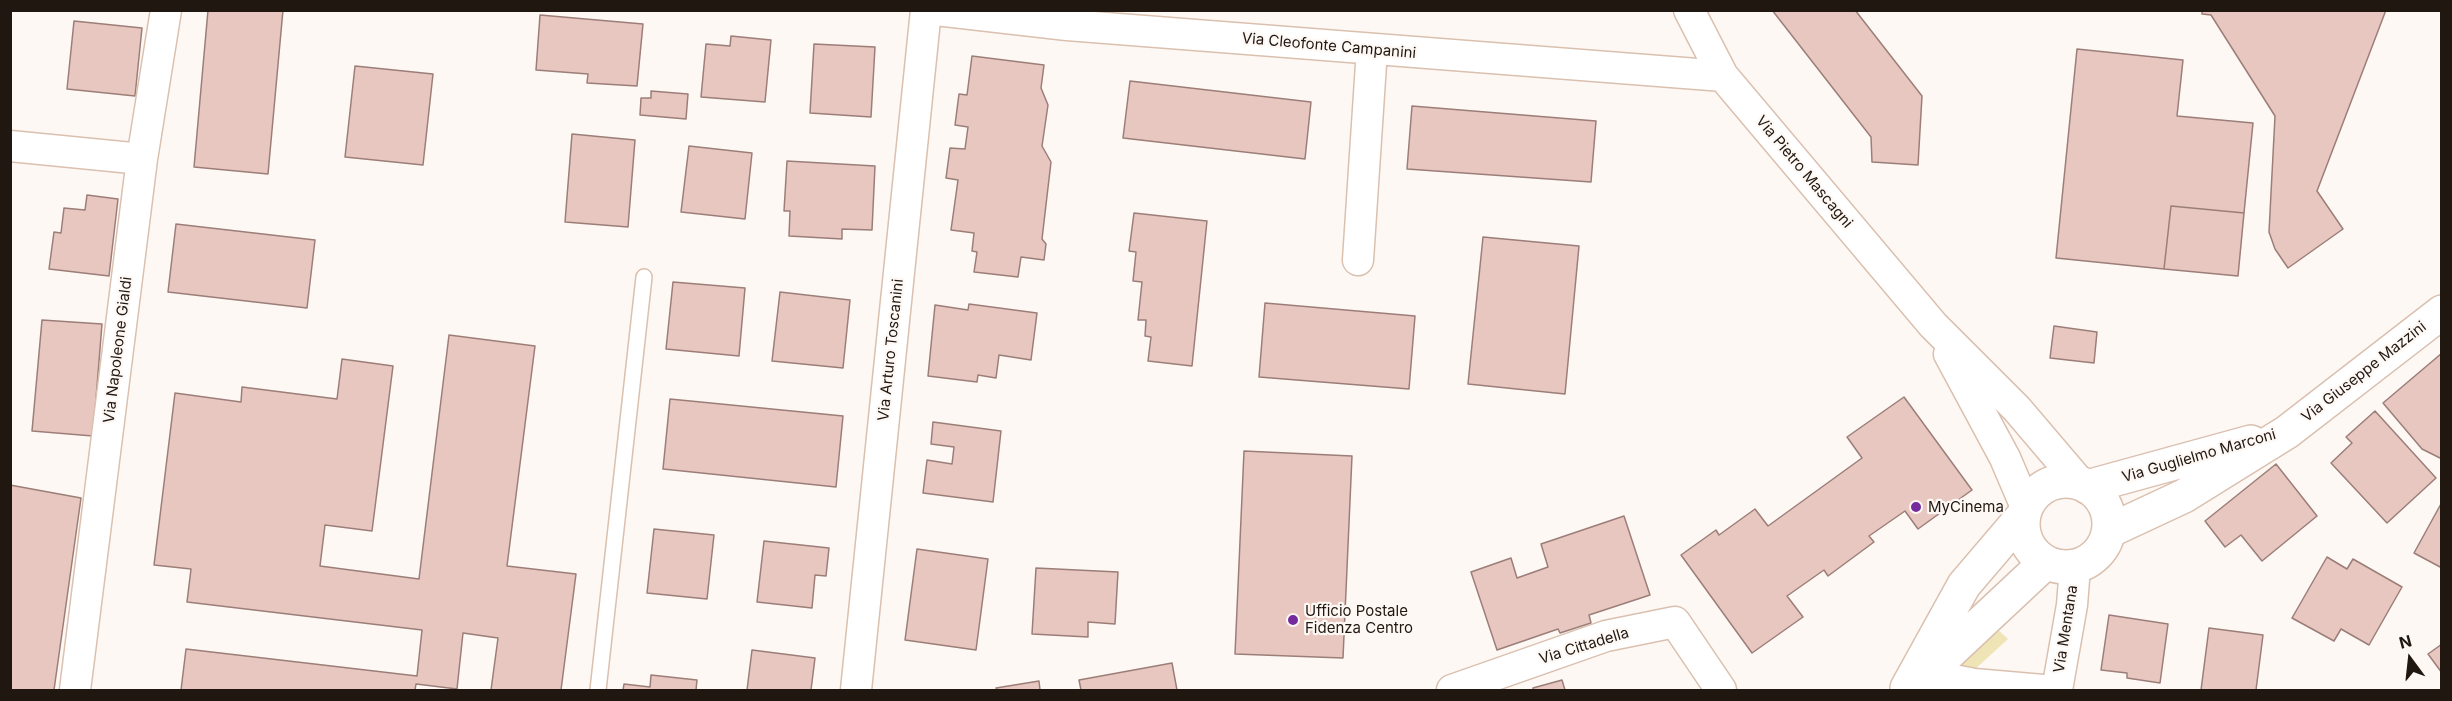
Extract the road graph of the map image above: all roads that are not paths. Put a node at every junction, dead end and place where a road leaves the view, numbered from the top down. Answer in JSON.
{"nodes":[{"id":1,"x":166,"y":10,"type":"edge"},
{"id":2,"x":926,"y":10,"type":"edge"},
{"id":3,"x":936,"y":10,"type":"edge"},
{"id":4,"x":1689,"y":10,"type":"edge"},
{"id":5,"x":1372,"y":49,"type":"junction"},
{"id":6,"x":1723,"y":76,"type":"junction"},
{"id":7,"x":10,"y":146,"type":"edge"},
{"id":8,"x":142,"y":159,"type":"junction"},
{"id":9,"x":1358,"y":260,"type":"dead end"},
{"id":10,"x":644,"y":277,"type":"dead end"},
{"id":11,"x":2442,"y":312,"type":"edge"},
{"id":12,"x":1933,"y":325,"type":"junction"},
{"id":13,"x":2287,"y":432,"type":"junction"},
{"id":14,"x":2083,"y":485,"type":"junction"},
{"id":15,"x":2024,"y":512,"type":"junction"},
{"id":16,"x":2109,"y":531,"type":"junction"},
{"id":17,"x":2060,"y":565,"type":"junction"},
{"id":18,"x":1911,"y":686,"type":"edge"},
{"id":19,"x":75,"y":690,"type":"edge"},
{"id":20,"x":598,"y":690,"type":"edge"},
{"id":21,"x":856,"y":690,"type":"edge"},
{"id":22,"x":1452,"y":690,"type":"edge"},
{"id":23,"x":1721,"y":690,"type":"edge"},
{"id":24,"x":2043,"y":690,"type":"edge"},
{"id":25,"x":2057,"y":690,"type":"edge"}],
"edges":[{"from":1,"to":8,"type":"street","name":"Via Napoleone Gialdi"},
{"from":2,"to":21,"type":"street","name":"Via Arturo Toscanini"},
{"from":3,"to":5,"type":"street","name":"Via Cleofonte Campanini"},
{"from":4,"to":6,"type":"street","name":"Via Pietro Mascagni"},
{"from":5,"to":6,"type":"street","name":"Via Cleofonte Campanini"},
{"from":5,"to":9,"type":"street"},
{"from":6,"to":12,"type":"street","name":"Via Pietro Mascagni"},
{"from":7,"to":8,"type":"street"},
{"from":8,"to":19,"type":"street","name":"Via Napoleone Gialdi"},
{"from":10,"to":20,"type":"lane"},
{"from":11,"to":13,"type":"street","name":"Via Giuseppe Mazzini"},
{"from":12,"to":14,"type":"street","name":"Via Pietro Mascagni"},
{"from":12,"to":15,"type":"street","name":"Via Pietro Mascagni"},
{"from":13,"to":14,"type":"street","name":"Via Guglielmo Marconi"},
{"from":13,"to":16,"type":"street","name":"Via Guglielmo Marconi"},
{"from":14,"to":15,"type":"street","name":"Via Guglielmo Marconi"},
{"from":14,"to":16,"type":"street"},
{"from":15,"to":17,"type":"street"},
{"from":15,"to":18,"type":"street"},
{"from":16,"to":17,"type":"street"},
{"from":17,"to":18,"type":"street"},
{"from":17,"to":25,"type":"street","name":"Via Mentana"},
{"from":18,"to":24,"type":"street"},
{"from":22,"to":23,"type":"street","name":"Via Cittadella"}]}
